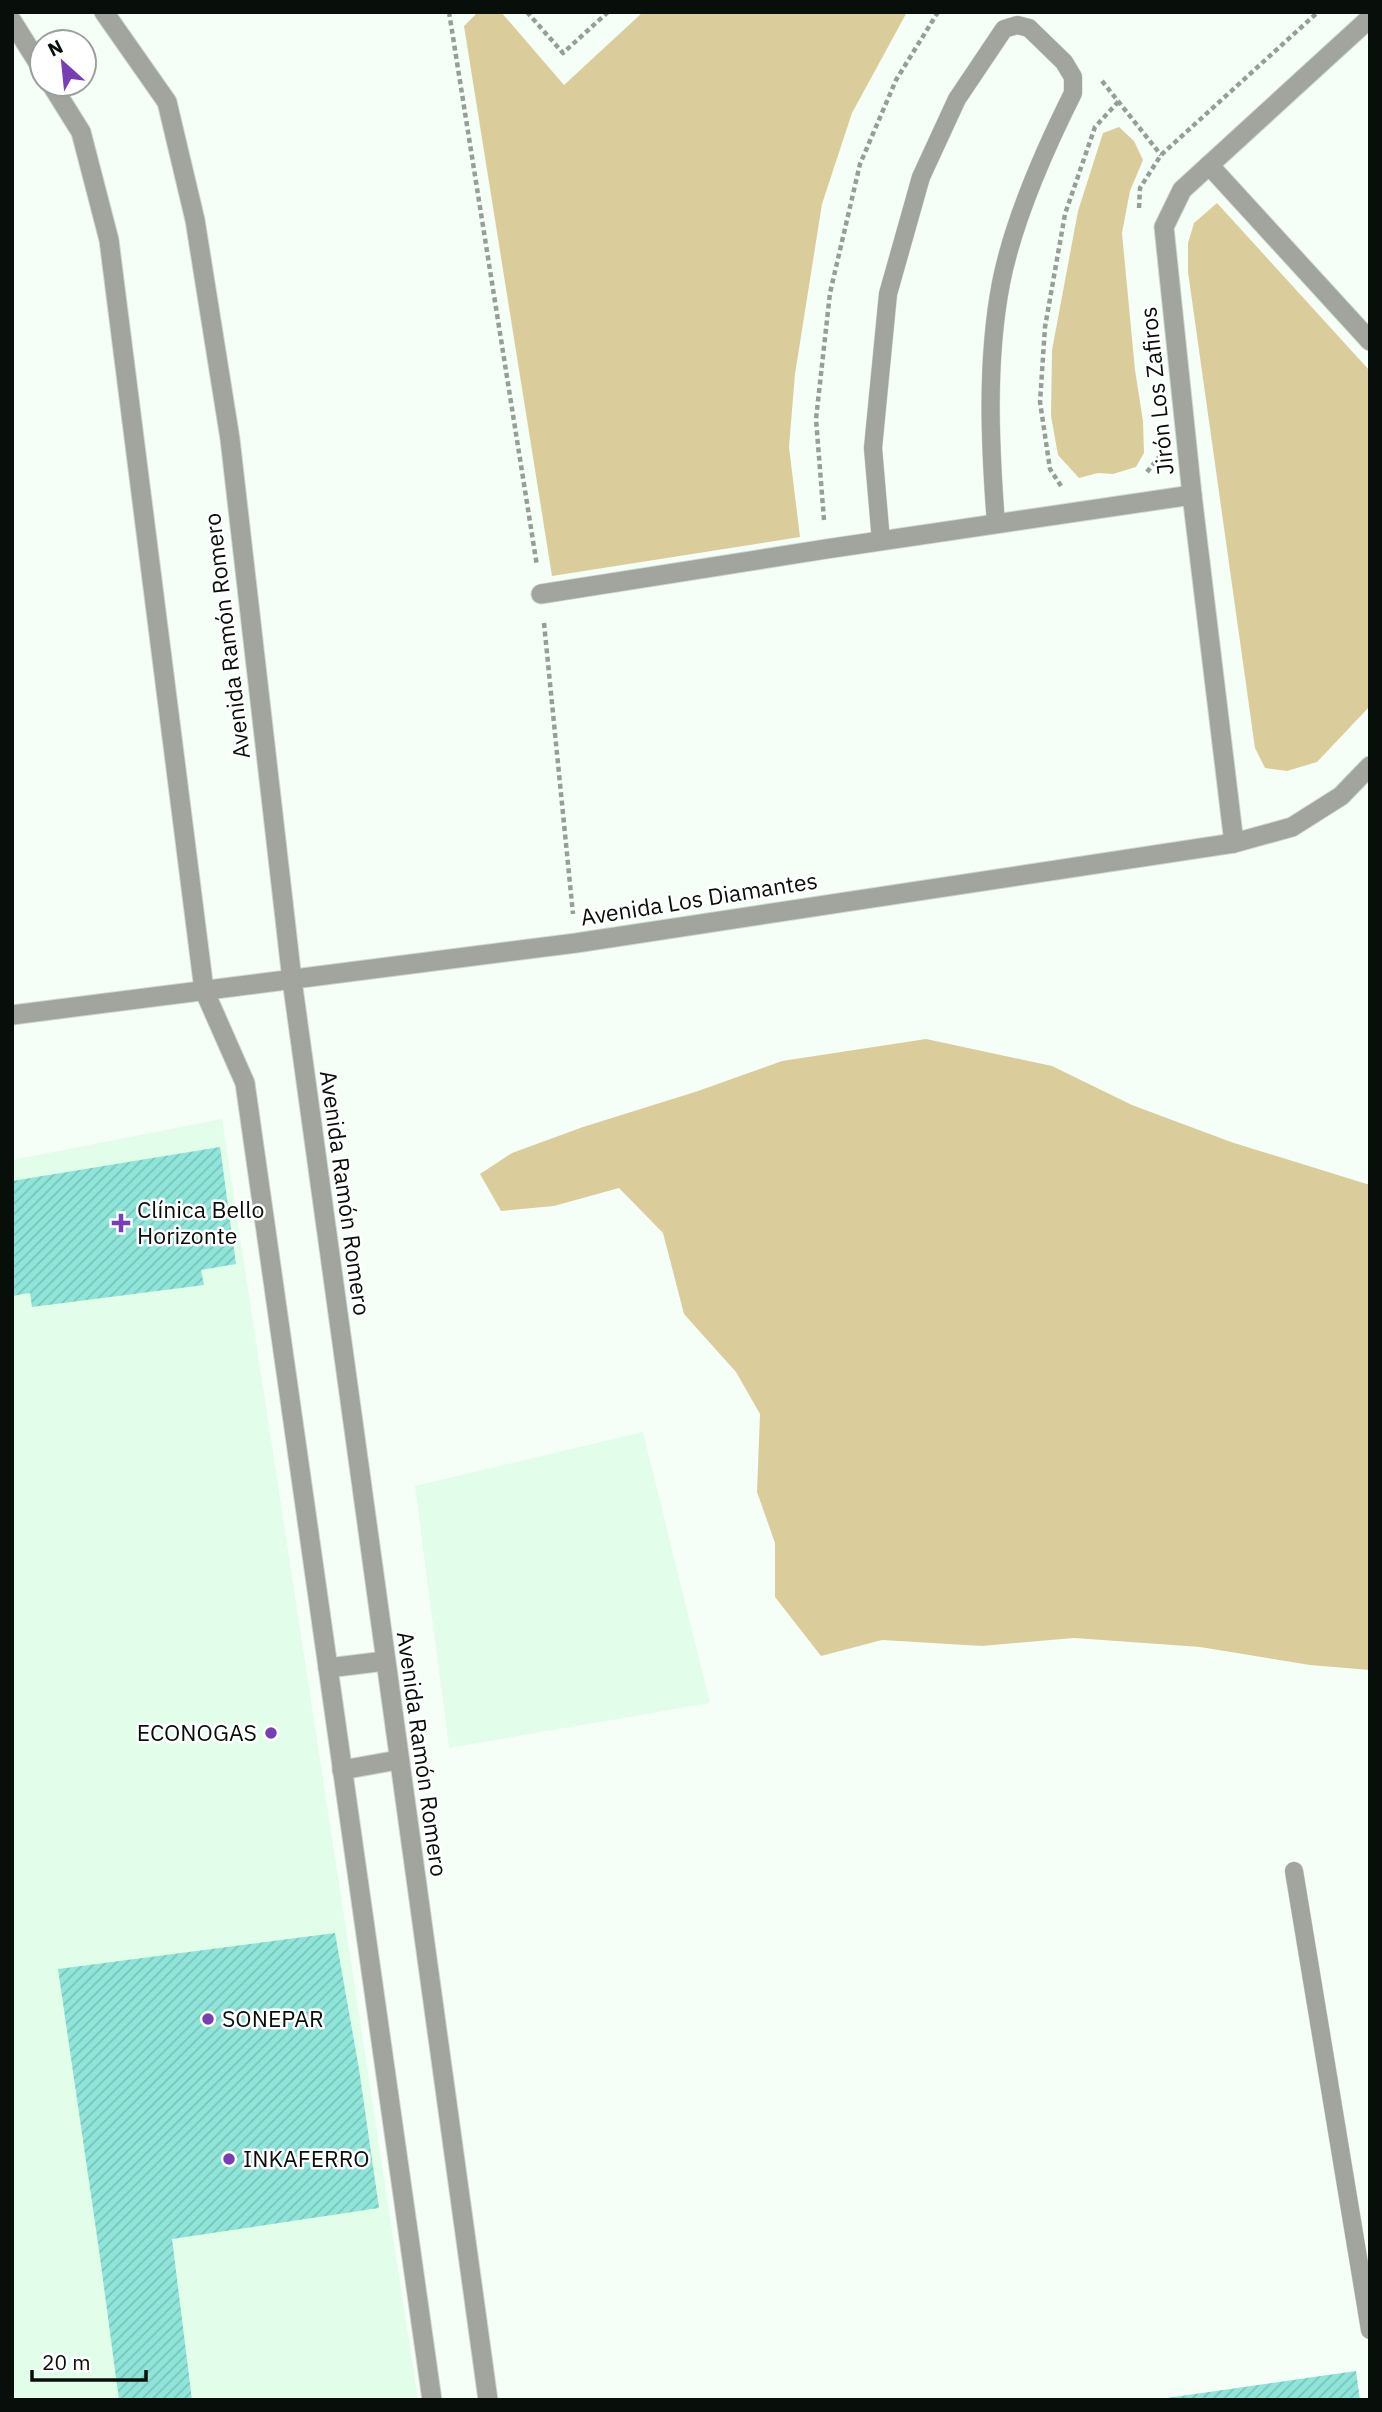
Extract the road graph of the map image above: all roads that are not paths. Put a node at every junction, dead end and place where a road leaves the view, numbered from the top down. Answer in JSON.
{"nodes":[{"id":1,"x":104,"y":12,"type":"edge"},
{"id":2,"x":1370,"y":18,"type":"edge"},
{"id":3,"x":12,"y":21,"type":"edge"},
{"id":4,"x":28,"y":47,"type":"edge"},
{"id":5,"x":60,"y":98,"type":"edge"},
{"id":6,"x":1209,"y":165,"type":"junction"},
{"id":7,"x":1370,"y":341,"type":"edge"},
{"id":8,"x":1192,"y":495,"type":"junction"},
{"id":9,"x":996,"y":524,"type":"junction"},
{"id":10,"x":881,"y":541,"type":"junction"},
{"id":11,"x":541,"y":594,"type":"road end"},
{"id":12,"x":1370,"y":766,"type":"edge"},
{"id":13,"x":1234,"y":843,"type":"junction"},
{"id":14,"x":292,"y":979,"type":"junction"},
{"id":15,"x":204,"y":990,"type":"junction"},
{"id":16,"x":12,"y":1015,"type":"edge"},
{"id":17,"x":384,"y":1661,"type":"junction"},
{"id":18,"x":328,"y":1668,"type":"junction"},
{"id":19,"x":398,"y":1760,"type":"junction"},
{"id":20,"x":342,"y":1770,"type":"junction"},
{"id":21,"x":1294,"y":1871,"type":"dead end"},
{"id":22,"x":1370,"y":2330,"type":"edge"},
{"id":23,"x":432,"y":2400,"type":"edge"},
{"id":24,"x":488,"y":2400,"type":"edge"}],
"edges":[{"from":1,"to":14,"type":"street","name":"Avenida Ramón Romero"},
{"from":2,"to":6,"type":"street","name":"Jirón Los Zafiros"},
{"from":3,"to":4,"type":"street"},
{"from":5,"to":15,"type":"street"},
{"from":6,"to":7,"type":"street"},
{"from":6,"to":8,"type":"street","name":"Jirón Los Zafiros"},
{"from":8,"to":9,"type":"street"},
{"from":8,"to":13,"type":"street","name":"Jirón Los Zafiros"},
{"from":9,"to":10,"type":"street"},
{"from":9,"to":10,"type":"lane"},
{"from":10,"to":11,"type":"street"},
{"from":12,"to":13,"type":"street","name":"Avenida Los Diamantes"},
{"from":13,"to":14,"type":"street","name":"Avenida Los Diamantes"},
{"from":14,"to":15,"type":"street","name":"Avenida Los Diamantes"},
{"from":14,"to":17,"type":"street","name":"Avenida Ramón Romero"},
{"from":15,"to":16,"type":"street","name":"Avenida Los Diamantes"},
{"from":15,"to":18,"type":"street"},
{"from":17,"to":18,"type":"street"},
{"from":17,"to":19,"type":"street","name":"Avenida Ramón Romero"},
{"from":18,"to":20,"type":"street"},
{"from":19,"to":20,"type":"street"},
{"from":19,"to":24,"type":"street","name":"Avenida Ramón Romero"},
{"from":20,"to":23,"type":"street"},
{"from":21,"to":22,"type":"lane"}]}
